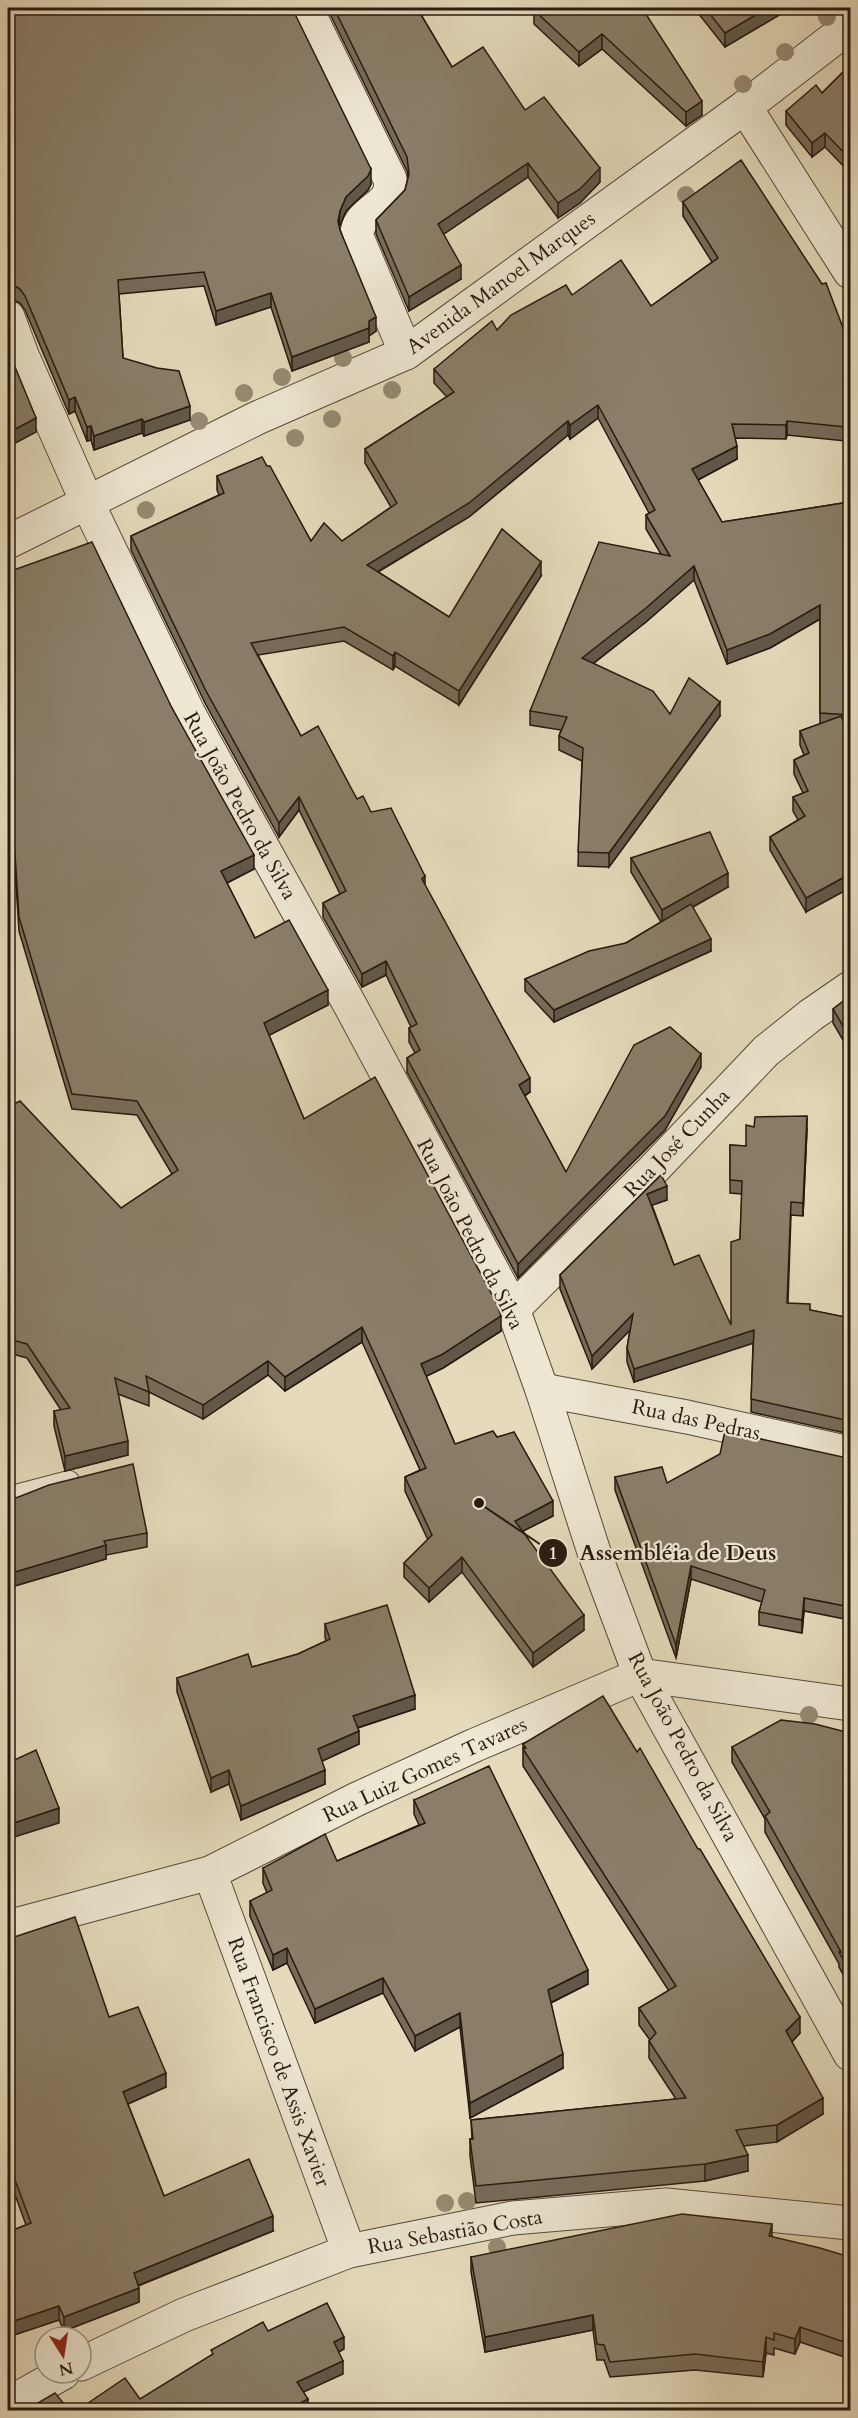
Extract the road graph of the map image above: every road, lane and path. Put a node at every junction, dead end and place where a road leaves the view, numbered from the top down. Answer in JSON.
{"nodes":[{"id":1,"x":10,"y":8,"type":"edge"},
{"id":2,"x":306,"y":8,"type":"edge"},
{"id":3,"x":8,"y":11,"type":"edge"},
{"id":4,"x":850,"y":26,"type":"edge"},
{"id":5,"x":745,"y":107,"type":"junction"},
{"id":6,"x":850,"y":272,"type":"edge"},
{"id":7,"x":8,"y":317,"type":"edge"},
{"id":8,"x":406,"y":353,"type":"junction"},
{"id":9,"x":87,"y":502,"type":"junction"},
{"id":10,"x":10,"y":534,"type":"edge"},
{"id":11,"x":850,"y":988,"type":"edge"},
{"id":12,"x":513,"y":1309,"type":"junction"},
{"id":13,"x":542,"y":1390,"type":"junction"},
{"id":14,"x":850,"y":1453,"type":"edge"},
{"id":15,"x":84,"y":1478,"type":"edge"},
{"id":16,"x":8,"y":1497,"type":"edge"},
{"id":17,"x":640,"y":1675,"type":"junction"},
{"id":18,"x":850,"y":1704,"type":"edge"},
{"id":19,"x":210,"y":1873,"type":"junction"},
{"id":20,"x":8,"y":1927,"type":"edge"},
{"id":21,"x":850,"y":2054,"type":"edge"},
{"id":22,"x":850,"y":2223,"type":"edge"},
{"id":23,"x":349,"y":2251,"type":"junction"},
{"id":24,"x":93,"y":2358,"type":"edge"},
{"id":25,"x":42,"y":2385,"type":"edge"},
{"id":26,"x":8,"y":2404,"type":"edge"}],
"edges":[{"from":1,"to":3,"type":"street"},
{"from":2,"to":8,"type":"street"},
{"from":4,"to":5,"type":"street","name":"Avenida Manoel Marques"},
{"from":5,"to":6,"type":"street"},
{"from":5,"to":8,"type":"street","name":"Avenida Manoel Marques"},
{"from":7,"to":9,"type":"street"},
{"from":8,"to":9,"type":"street","name":"Avenida Manoel Marques"},
{"from":9,"to":10,"type":"street","name":"Avenida Manoel Marques"},
{"from":9,"to":12,"type":"street","name":"Rua João Pedro da Silva"},
{"from":11,"to":12,"type":"street","name":"Rua José Cunha"},
{"from":12,"to":13,"type":"street","name":"Rua João Pedro da Silva"},
{"from":13,"to":14,"type":"street","name":"Rua das Pedras"},
{"from":13,"to":17,"type":"street","name":"Rua João Pedro da Silva"},
{"from":15,"to":16,"type":"lane"},
{"from":17,"to":18,"type":"street"},
{"from":17,"to":19,"type":"street","name":"Rua Luiz Gomes Tavares"},
{"from":17,"to":21,"type":"street","name":"Rua João Pedro da Silva"},
{"from":19,"to":20,"type":"street","name":"Rua Luiz Gomes Tavares"},
{"from":19,"to":23,"type":"street","name":"Rua Francisco de Assis Xavier"},
{"from":22,"to":23,"type":"street","name":"Rua Sebastião Costa"},
{"from":23,"to":24,"type":"street","name":"Rua Sebastião Costa"},
{"from":25,"to":26,"type":"street"}]}
